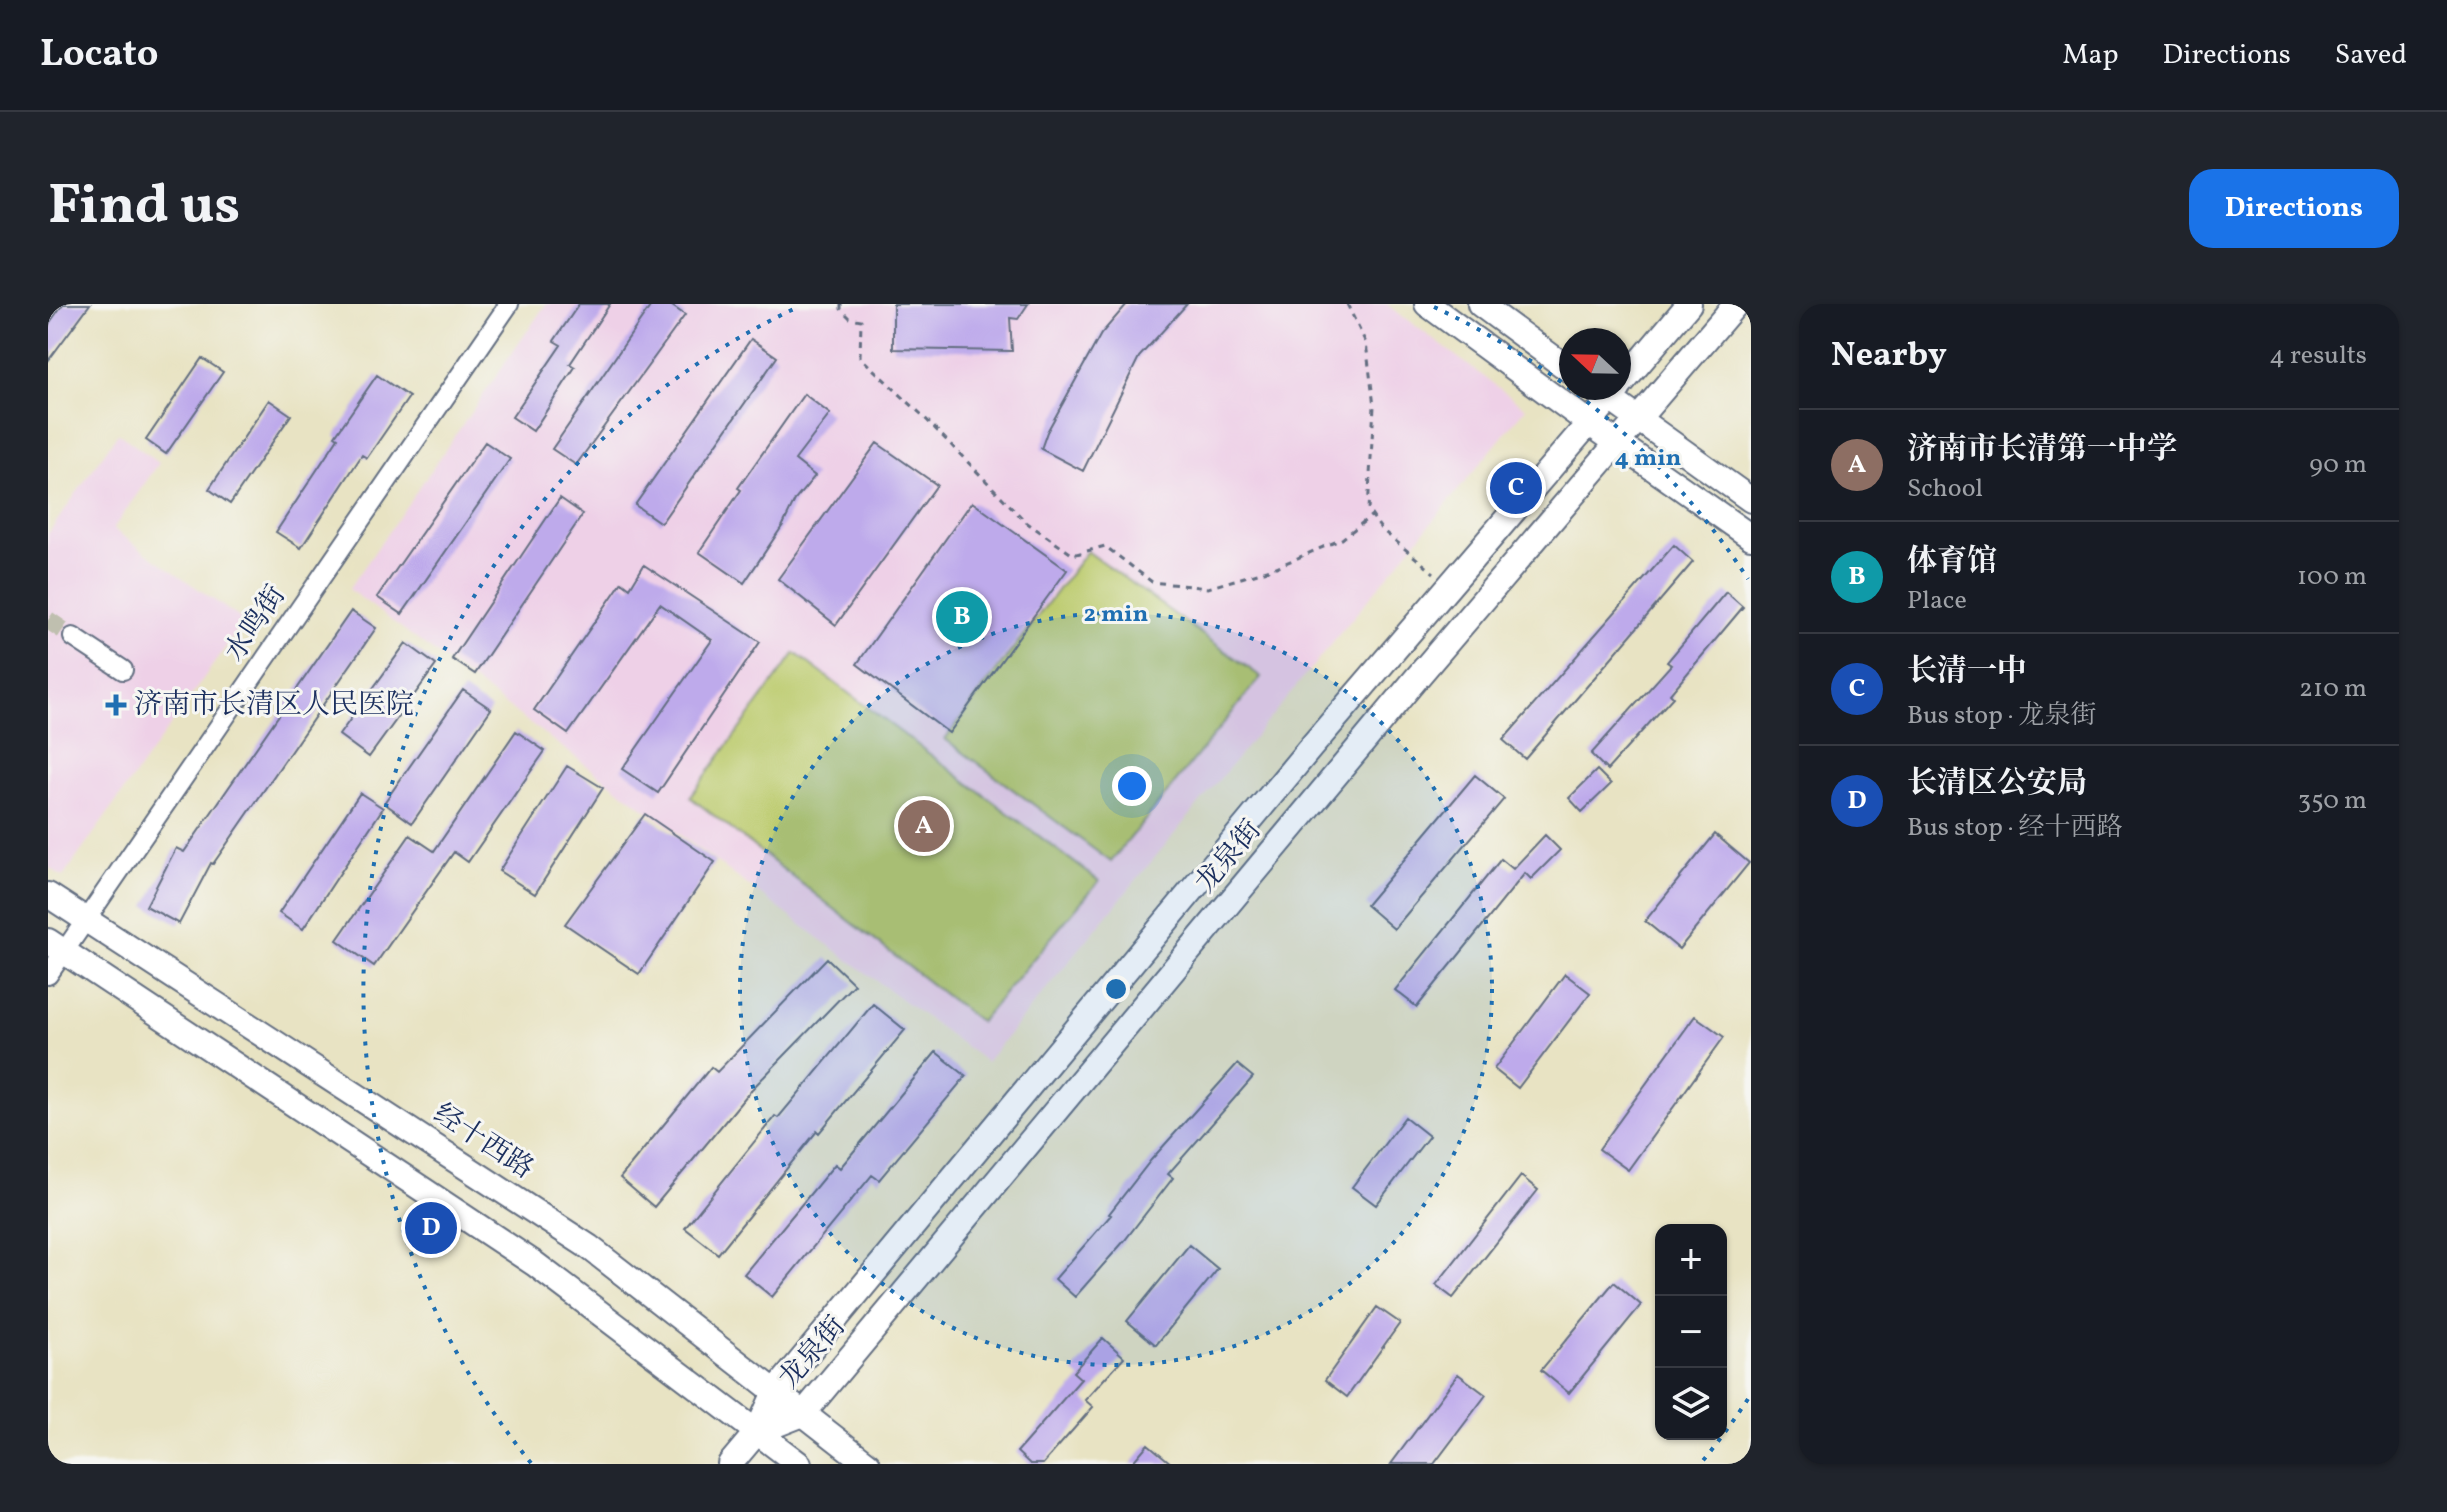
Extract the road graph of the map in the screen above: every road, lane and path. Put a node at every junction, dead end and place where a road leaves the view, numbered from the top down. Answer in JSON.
{"nodes":[{"id":1,"x":509,"y":304,"type":"edge"},
{"id":2,"x":841,"y":304,"type":"edge"},
{"id":3,"x":1347,"y":304,"type":"edge"},
{"id":4,"x":1427,"y":304,"type":"edge"},
{"id":5,"x":1480,"y":304,"type":"edge"},
{"id":6,"x":1689,"y":304,"type":"edge"},
{"id":7,"x":1736,"y":304,"type":"edge"},
{"id":8,"x":1559,"y":362,"type":"edge"},
{"id":9,"x":1631,"y":367,"type":"edge"},
{"id":10,"x":1604,"y":400,"type":"edge"},
{"id":11,"x":1619,"y":400,"type":"edge"},
{"id":12,"x":1638,"y":421,"type":"junction"},
{"id":13,"x":1589,"y":423,"type":"junction"},
{"id":14,"x":1619,"y":443,"type":"junction"},
{"id":15,"x":1751,"y":500,"type":"edge"},
{"id":16,"x":1372,"y":515,"type":"junction"},
{"id":17,"x":1751,"y":537,"type":"edge"},
{"id":18,"x":1450,"y":585,"type":"junction"},
{"id":19,"x":73,"y":637,"type":"tunnel mouth"},
{"id":20,"x":123,"y":670,"type":"dead end"},
{"id":21,"x":48,"y":895,"type":"edge"},
{"id":22,"x":86,"y":921,"type":"junction"},
{"id":23,"x":56,"y":946,"type":"edge"},
{"id":24,"x":48,"y":975,"type":"edge"},
{"id":25,"x":775,"y":1392,"type":"junction"},
{"id":26,"x":803,"y":1414,"type":"junction"},
{"id":27,"x":757,"y":1432,"type":"junction"},
{"id":28,"x":730,"y":1464,"type":"edge"},
{"id":29,"x":799,"y":1464,"type":"edge"},
{"id":30,"x":868,"y":1464,"type":"edge"}],
"edges":[{"from":1,"to":22,"type":"street","name":"水鸣街"},
{"from":2,"to":16,"type":"path"},
{"from":3,"to":16,"type":"path"},
{"from":4,"to":13,"type":"main road"},
{"from":5,"to":8,"type":"main road"},
{"from":6,"to":9,"type":"main road","name":"龙泉街"},
{"from":7,"to":12,"type":"main road","name":"龙泉街"},
{"from":10,"to":13,"type":"main road","name":"龙泉街"},
{"from":11,"to":12,"type":"main road"},
{"from":12,"to":14,"type":"main road","name":"龙泉街"},
{"from":12,"to":15,"type":"main road"},
{"from":13,"to":14,"type":"main road"},
{"from":13,"to":18,"type":"main road","name":"龙泉街"},
{"from":14,"to":17,"type":"main road"},
{"from":14,"to":26,"type":"main road","name":"龙泉街"},
{"from":16,"to":18,"type":"path"},
{"from":18,"to":25,"type":"main road","name":"龙泉街"},
{"from":19,"to":20,"type":"street"},
{"from":21,"to":22,"type":"main road","name":"经十西路"},
{"from":22,"to":23,"type":"street","name":"水鸣街"},
{"from":22,"to":25,"type":"main road","name":"经十西路"},
{"from":23,"to":24,"type":"street","name":"水鸣街"},
{"from":23,"to":27,"type":"main road"},
{"from":25,"to":26,"type":"main road","name":"经十西路"},
{"from":25,"to":27,"type":"main road","name":"龙泉街"},
{"from":26,"to":27,"type":"main road","name":"龙泉街"},
{"from":26,"to":30,"type":"main road","name":"经十西路"},
{"from":27,"to":28,"type":"main road","name":"龙泉街"},
{"from":27,"to":29,"type":"main road"}]}
